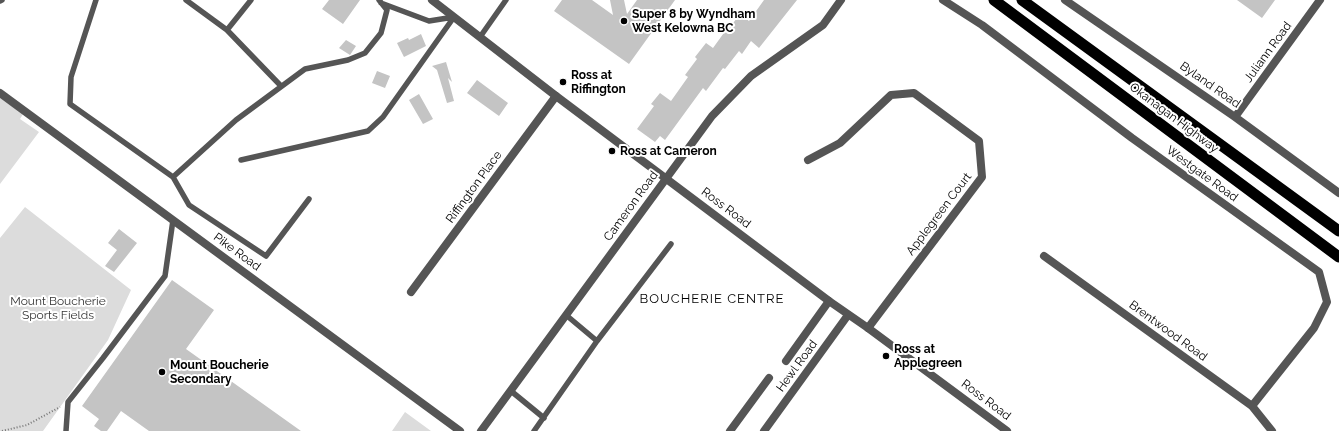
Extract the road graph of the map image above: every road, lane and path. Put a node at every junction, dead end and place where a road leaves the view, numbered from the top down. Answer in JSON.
{"nodes":[{"id":1,"x":96,"y":0,"type":"edge"},
{"id":2,"x":186,"y":0,"type":"edge"},
{"id":3,"x":251,"y":0,"type":"edge"},
{"id":4,"x":432,"y":0,"type":"edge"},
{"id":5,"x":506,"y":0,"type":"edge"},
{"id":6,"x":840,"y":0,"type":"edge"},
{"id":7,"x":943,"y":0,"type":"edge"},
{"id":8,"x":994,"y":0,"type":"edge"},
{"id":9,"x":1022,"y":0,"type":"edge"},
{"id":10,"x":1065,"y":0,"type":"edge"},
{"id":11,"x":1320,"y":0,"type":"edge"},
{"id":12,"x":380,"y":1,"type":"edge"},
{"id":13,"x":454,"y":17,"type":"junction"},
{"id":14,"x":227,"y":30,"type":"junction"},
{"id":15,"x":480,"y":37,"type":"junction"},
{"id":16,"x":281,"y":86,"type":"junction"},
{"id":17,"x":0,"y":93,"type":"edge"},
{"id":18,"x":556,"y":96,"type":"junction"},
{"id":19,"x":1235,"y":117,"type":"junction"},
{"id":20,"x":241,"y":160,"type":"dead end"},
{"id":21,"x":808,"y":160,"type":"dead end"},
{"id":22,"x":173,"y":177,"type":"junction"},
{"id":23,"x":666,"y":178,"type":"junction"},
{"id":24,"x":1339,"y":193,"type":"edge"},
{"id":25,"x":309,"y":199,"type":"dead end"},
{"id":26,"x":173,"y":220,"type":"junction"},
{"id":27,"x":1339,"y":231,"type":"edge"},
{"id":28,"x":671,"y":244,"type":"dead end"},
{"id":29,"x":1044,"y":256,"type":"dead end"},
{"id":30,"x":1339,"y":257,"type":"edge"},
{"id":31,"x":411,"y":292,"type":"dead end"},
{"id":32,"x":829,"y":301,"type":"junction"},
{"id":33,"x":566,"y":315,"type":"junction"},
{"id":34,"x":848,"y":315,"type":"junction"},
{"id":35,"x":868,"y":328,"type":"junction"},
{"id":36,"x":597,"y":341,"type":"junction"},
{"id":37,"x":786,"y":361,"type":"dead end"},
{"id":38,"x":769,"y":378,"type":"dead end"},
{"id":39,"x":511,"y":391,"type":"junction"},
{"id":40,"x":68,"y":402,"type":"junction"},
{"id":41,"x":1252,"y":406,"type":"junction"},
{"id":42,"x":544,"y":418,"type":"junction"},
{"id":43,"x":2,"y":431,"type":"edge"},
{"id":44,"x":66,"y":431,"type":"edge"},
{"id":45,"x":460,"y":431,"type":"edge"},
{"id":46,"x":481,"y":431,"type":"edge"},
{"id":47,"x":534,"y":431,"type":"edge"},
{"id":48,"x":730,"y":431,"type":"edge"},
{"id":49,"x":764,"y":431,"type":"edge"},
{"id":50,"x":1007,"y":431,"type":"edge"},
{"id":51,"x":1272,"y":431,"type":"edge"}],
"edges":[{"from":1,"to":22,"type":"lane"},
{"from":2,"to":14,"type":"lane"},
{"from":3,"to":14,"type":"lane"},
{"from":4,"to":13,"type":"street","name":"Ross Road"},
{"from":5,"to":15,"type":"lane"},
{"from":6,"to":23,"type":"street","name":"Cameron Road"},
{"from":7,"to":41,"type":"street","name":"Westgate Road"},
{"from":8,"to":30,"type":"highway","name":"Okanagan Highway"},
{"from":9,"to":27,"type":"highway","name":"Okanagan Highway"},
{"from":10,"to":19,"type":"street","name":"Byland Road"},
{"from":11,"to":19,"type":"street","name":"Juliann Road"},
{"from":12,"to":13,"type":"lane"},
{"from":12,"to":16,"type":"lane"},
{"from":13,"to":15,"type":"street","name":"Ross Road"},
{"from":13,"to":20,"type":"lane"},
{"from":14,"to":16,"type":"lane"},
{"from":15,"to":18,"type":"street","name":"Ross Road"},
{"from":16,"to":22,"type":"lane"},
{"from":17,"to":26,"type":"street","name":"Pike Road"},
{"from":18,"to":23,"type":"street","name":"Ross Road"},
{"from":18,"to":31,"type":"street","name":"Riffington Place"},
{"from":19,"to":24,"type":"street","name":"Byland Road"},
{"from":21,"to":35,"type":"street","name":"Applegreen Court"},
{"from":22,"to":25,"type":"lane"},
{"from":23,"to":32,"type":"street","name":"Ross Road"},
{"from":23,"to":33,"type":"street","name":"Cameron Road"},
{"from":26,"to":40,"type":"lane"},
{"from":26,"to":45,"type":"street","name":"Pike Road"},
{"from":28,"to":36,"type":"lane"},
{"from":29,"to":41,"type":"street","name":"Brentwood Road"},
{"from":32,"to":34,"type":"street","name":"Ross Road"},
{"from":32,"to":37,"type":"street","name":"Hewl Road"},
{"from":33,"to":36,"type":"lane"},
{"from":33,"to":39,"type":"street","name":"Cameron Road"},
{"from":34,"to":35,"type":"street","name":"Ross Road"},
{"from":34,"to":49,"type":"street","name":"Hewl Road"},
{"from":35,"to":50,"type":"street","name":"Ross Road"},
{"from":36,"to":42,"type":"lane"},
{"from":38,"to":48,"type":"street","name":"Hewl Road"},
{"from":39,"to":42,"type":"lane"},
{"from":39,"to":46,"type":"street","name":"Cameron Road"},
{"from":40,"to":43,"type":"path"},
{"from":40,"to":44,"type":"lane"},
{"from":41,"to":51,"type":"street","name":"Brentwood Road"},
{"from":42,"to":47,"type":"lane"}]}
